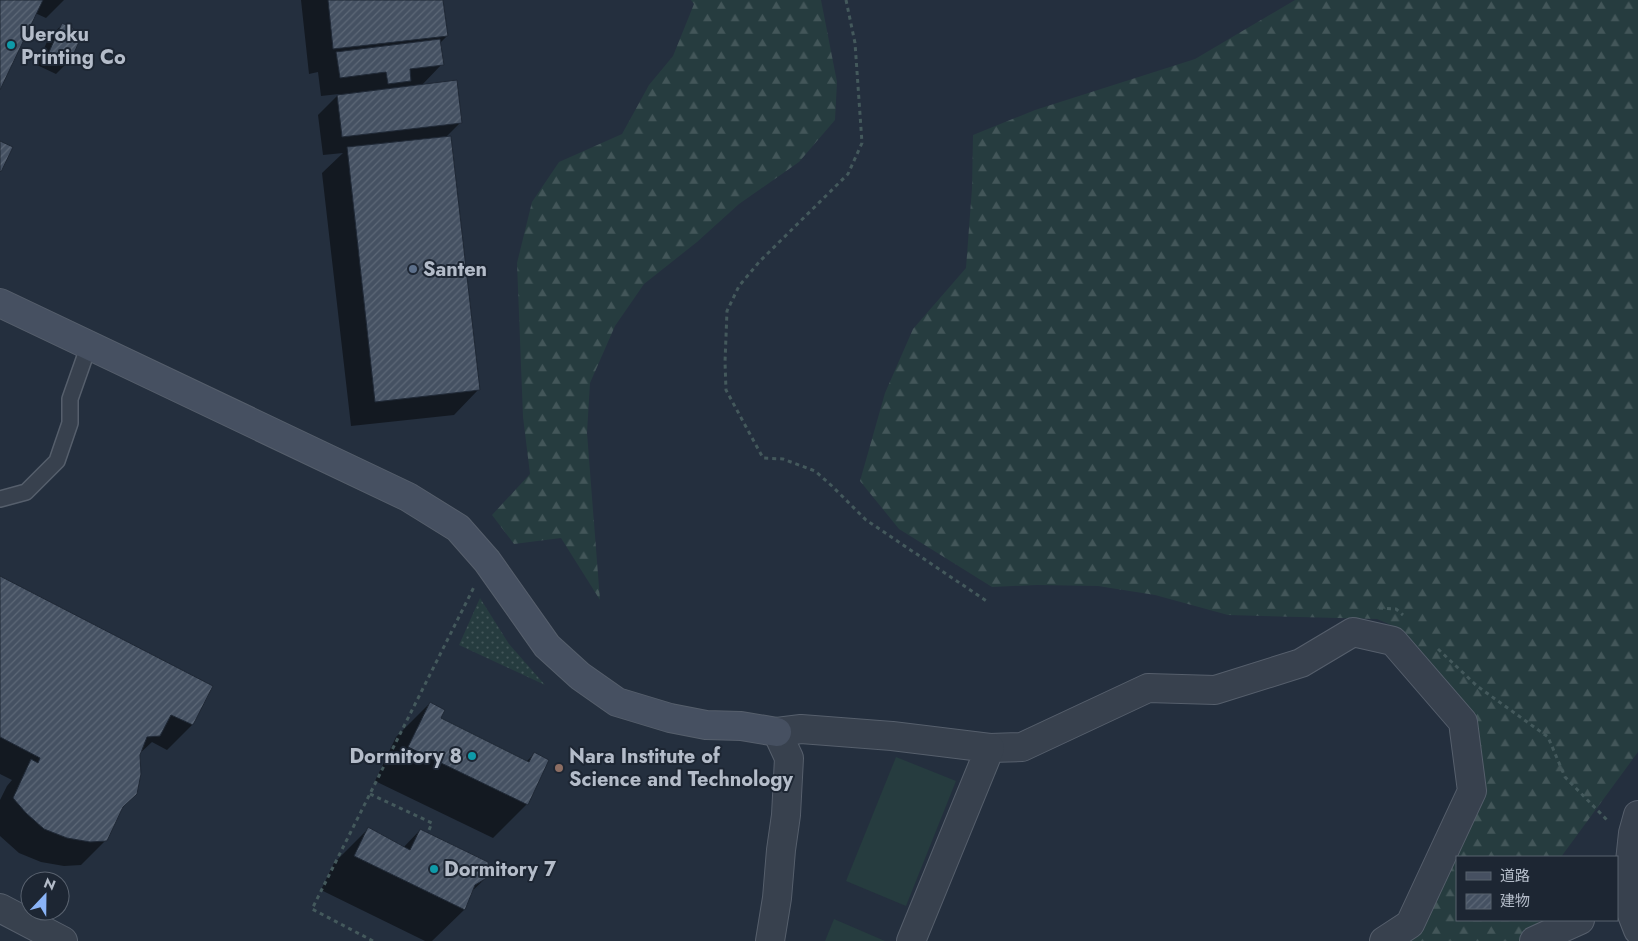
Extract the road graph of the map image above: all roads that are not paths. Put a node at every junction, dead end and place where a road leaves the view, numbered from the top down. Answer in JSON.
{"nodes":[{"id":1,"x":0,"y":303,"type":"edge"},
{"id":2,"x":89,"y":345,"type":"junction"},
{"id":3,"x":0,"y":499,"type":"edge"},
{"id":4,"x":777,"y":732,"type":"junction"},
{"id":5,"x":990,"y":748,"type":"junction"},
{"id":6,"x":1638,"y":815,"type":"edge"},
{"id":7,"x":1621,"y":901,"type":"edge"},
{"id":8,"x":0,"y":908,"type":"edge"},
{"id":9,"x":1578,"y":921,"type":"edge"},
{"id":10,"x":1638,"y":930,"type":"edge"},
{"id":11,"x":63,"y":941,"type":"edge"},
{"id":12,"x":770,"y":941,"type":"edge"},
{"id":13,"x":911,"y":941,"type":"edge"},
{"id":14,"x":1384,"y":941,"type":"edge"},
{"id":15,"x":1534,"y":941,"type":"edge"}],
"edges":[{"from":1,"to":2,"type":"street"},
{"from":2,"to":3,"type":"lane"},
{"from":2,"to":4,"type":"street"},
{"from":4,"to":5,"type":"street"},
{"from":4,"to":12,"type":"street"},
{"from":5,"to":13,"type":"street"},
{"from":5,"to":14,"type":"street"},
{"from":6,"to":7,"type":"street"},
{"from":7,"to":10,"type":"street"},
{"from":8,"to":11,"type":"street"},
{"from":9,"to":15,"type":"street"}]}
